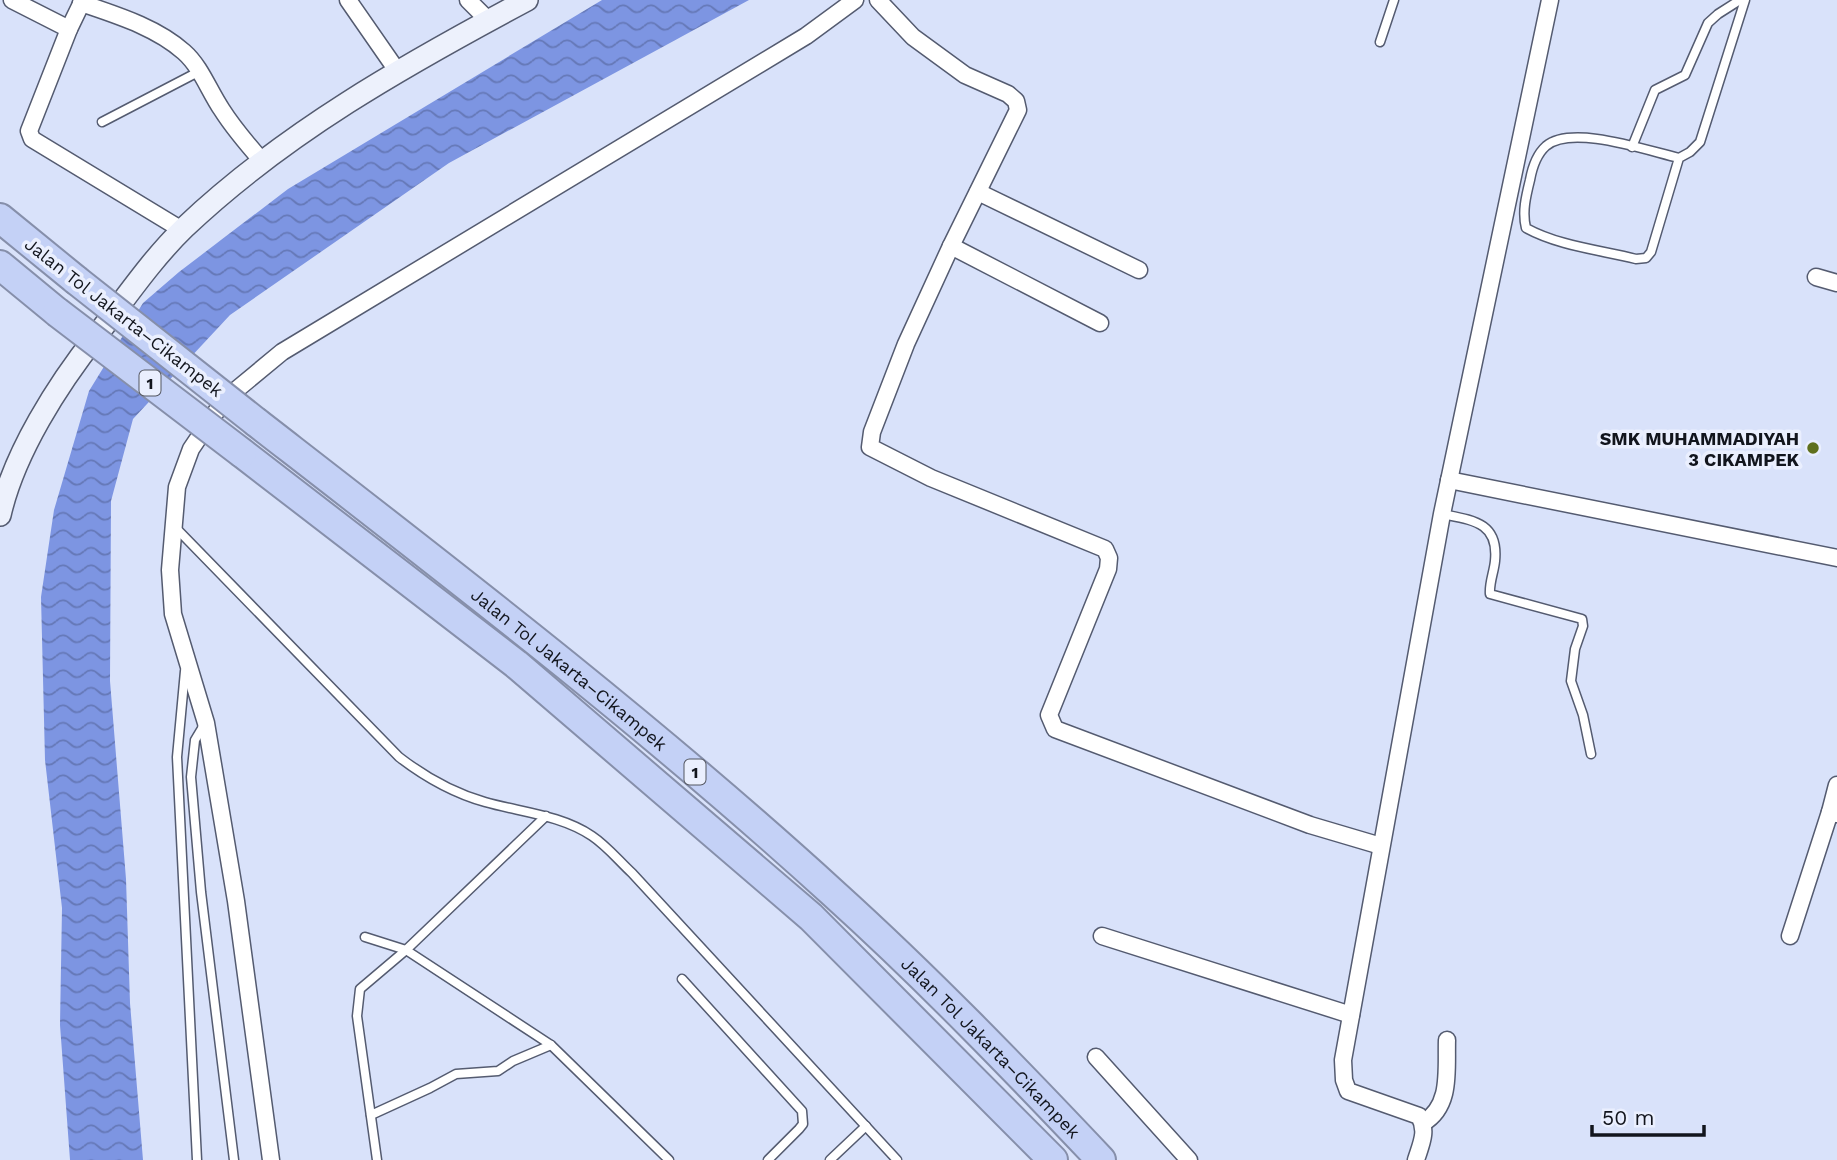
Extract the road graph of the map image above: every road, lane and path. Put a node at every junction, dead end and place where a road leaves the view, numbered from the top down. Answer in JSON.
{"nodes":[{"id":1,"x":12,"y":0,"type":"edge"},
{"id":2,"x":348,"y":0,"type":"edge"},
{"id":3,"x":468,"y":0,"type":"edge"},
{"id":4,"x":527,"y":0,"type":"edge"},
{"id":5,"x":855,"y":0,"type":"edge"},
{"id":6,"x":878,"y":0,"type":"edge"},
{"id":7,"x":1394,"y":0,"type":"edge"},
{"id":8,"x":1550,"y":0,"type":"edge"},
{"id":9,"x":1742,"y":0,"type":"edge"},
{"id":10,"x":82,"y":2,"type":"edge"},
{"id":11,"x":488,"y":20,"type":"junction"},
{"id":12,"x":69,"y":29,"type":"junction"},
{"id":13,"x":1380,"y":42,"type":"dead end"},
{"id":14,"x":200,"y":71,"type":"junction"},
{"id":15,"x":398,"y":72,"type":"junction"},
{"id":16,"x":102,"y":121,"type":"dead end"},
{"id":17,"x":1632,"y":148,"type":"junction"},
{"id":18,"x":1679,"y":158,"type":"junction"},
{"id":19,"x":262,"y":161,"type":"junction"},
{"id":20,"x":978,"y":192,"type":"junction"},
{"id":21,"x":0,"y":218,"type":"edge"},
{"id":22,"x":182,"y":230,"type":"junction"},
{"id":23,"x":951,"y":246,"type":"junction"},
{"id":24,"x":1,"y":266,"type":"edge"},
{"id":25,"x":1139,"y":270,"type":"dead end"},
{"id":26,"x":1816,"y":277,"type":"dead end"},
{"id":27,"x":1837,"y":283,"type":"edge"},
{"id":28,"x":1100,"y":323,"type":"dead end"},
{"id":29,"x":1449,"y":480,"type":"junction"},
{"id":30,"x":5,"y":482,"type":"edge"},
{"id":31,"x":1442,"y":514,"type":"junction"},
{"id":32,"x":0,"y":515,"type":"edge"},
{"id":33,"x":172,"y":524,"type":"junction"},
{"id":34,"x":1837,"y":558,"type":"edge"},
{"id":35,"x":187,"y":658,"type":"junction"},
{"id":36,"x":206,"y":723,"type":"junction"},
{"id":37,"x":1591,"y":754,"type":"dead end"},
{"id":38,"x":1837,"y":785,"type":"edge"},
{"id":39,"x":1833,"y":813,"type":"edge"},
{"id":40,"x":546,"y":816,"type":"junction"},
{"id":41,"x":1381,"y":846,"type":"junction"},
{"id":42,"x":1102,"y":936,"type":"dead end"},
{"id":43,"x":1790,"y":936,"type":"dead end"},
{"id":44,"x":365,"y":937,"type":"dead end"},
{"id":45,"x":407,"y":950,"type":"junction"},
{"id":46,"x":682,"y":979,"type":"dead end"},
{"id":47,"x":1351,"y":1015,"type":"junction"},
{"id":48,"x":1447,"y":1040,"type":"dead end"},
{"id":49,"x":551,"y":1045,"type":"junction"},
{"id":50,"x":1096,"y":1057,"type":"dead end"},
{"id":51,"x":371,"y":1115,"type":"junction"},
{"id":52,"x":1423,"y":1123,"type":"junction"},
{"id":53,"x":866,"y":1126,"type":"junction"},
{"id":54,"x":197,"y":1160,"type":"edge"},
{"id":55,"x":234,"y":1160,"type":"edge"},
{"id":56,"x":271,"y":1160,"type":"edge"},
{"id":57,"x":377,"y":1160,"type":"edge"},
{"id":58,"x":669,"y":1160,"type":"edge"},
{"id":59,"x":768,"y":1160,"type":"edge"},
{"id":60,"x":830,"y":1160,"type":"edge"},
{"id":61,"x":897,"y":1160,"type":"edge"},
{"id":62,"x":1053,"y":1160,"type":"edge"},
{"id":63,"x":1101,"y":1160,"type":"edge"},
{"id":64,"x":1189,"y":1160,"type":"edge"},
{"id":65,"x":1416,"y":1160,"type":"edge"}],
"edges":[{"from":1,"to":12,"type":"street"},
{"from":2,"to":15,"type":"street"},
{"from":3,"to":11,"type":"street"},
{"from":4,"to":11,"type":"street"},
{"from":5,"to":33,"type":"street"},
{"from":6,"to":20,"type":"street"},
{"from":7,"to":13,"type":"lane"},
{"from":8,"to":29,"type":"street"},
{"from":9,"to":17,"type":"lane"},
{"from":9,"to":18,"type":"lane"},
{"from":10,"to":12,"type":"street"},
{"from":10,"to":14,"type":"street"},
{"from":11,"to":15,"type":"street"},
{"from":12,"to":22,"type":"street"},
{"from":14,"to":16,"type":"lane"},
{"from":14,"to":19,"type":"street"},
{"from":15,"to":19,"type":"street"},
{"from":17,"to":18,"type":"lane"},
{"from":17,"to":18,"type":"lane"},
{"from":19,"to":22,"type":"street"},
{"from":20,"to":23,"type":"street"},
{"from":20,"to":25,"type":"street"},
{"from":21,"to":63,"type":"highway","name":"Jalan Tol Jakarta–Cikampek","number":"1","bridge":true},
{"from":22,"to":30,"type":"street"},
{"from":23,"to":28,"type":"street"},
{"from":23,"to":41,"type":"street"},
{"from":24,"to":62,"type":"highway","name":"Jalan Tol Jakarta–Cikampek","number":"1","bridge":true},
{"from":26,"to":27,"type":"street"},
{"from":29,"to":31,"type":"street"},
{"from":29,"to":34,"type":"street"},
{"from":30,"to":32,"type":"street"},
{"from":31,"to":37,"type":"lane"},
{"from":31,"to":41,"type":"street"},
{"from":33,"to":35,"type":"street"},
{"from":33,"to":40,"type":"lane"},
{"from":35,"to":36,"type":"street"},
{"from":35,"to":54,"type":"lane"},
{"from":36,"to":55,"type":"lane"},
{"from":36,"to":56,"type":"street"},
{"from":38,"to":39,"type":"street"},
{"from":39,"to":43,"type":"street"},
{"from":40,"to":45,"type":"lane"},
{"from":40,"to":53,"type":"lane"},
{"from":41,"to":47,"type":"street"},
{"from":42,"to":47,"type":"street"},
{"from":44,"to":45,"type":"lane"},
{"from":45,"to":49,"type":"lane"},
{"from":45,"to":51,"type":"lane"},
{"from":46,"to":59,"type":"lane"},
{"from":47,"to":52,"type":"street"},
{"from":48,"to":52,"type":"street"},
{"from":49,"to":51,"type":"lane"},
{"from":49,"to":58,"type":"lane"},
{"from":50,"to":64,"type":"street"},
{"from":51,"to":57,"type":"lane"},
{"from":52,"to":65,"type":"street"},
{"from":53,"to":60,"type":"lane"},
{"from":53,"to":61,"type":"lane"}]}
